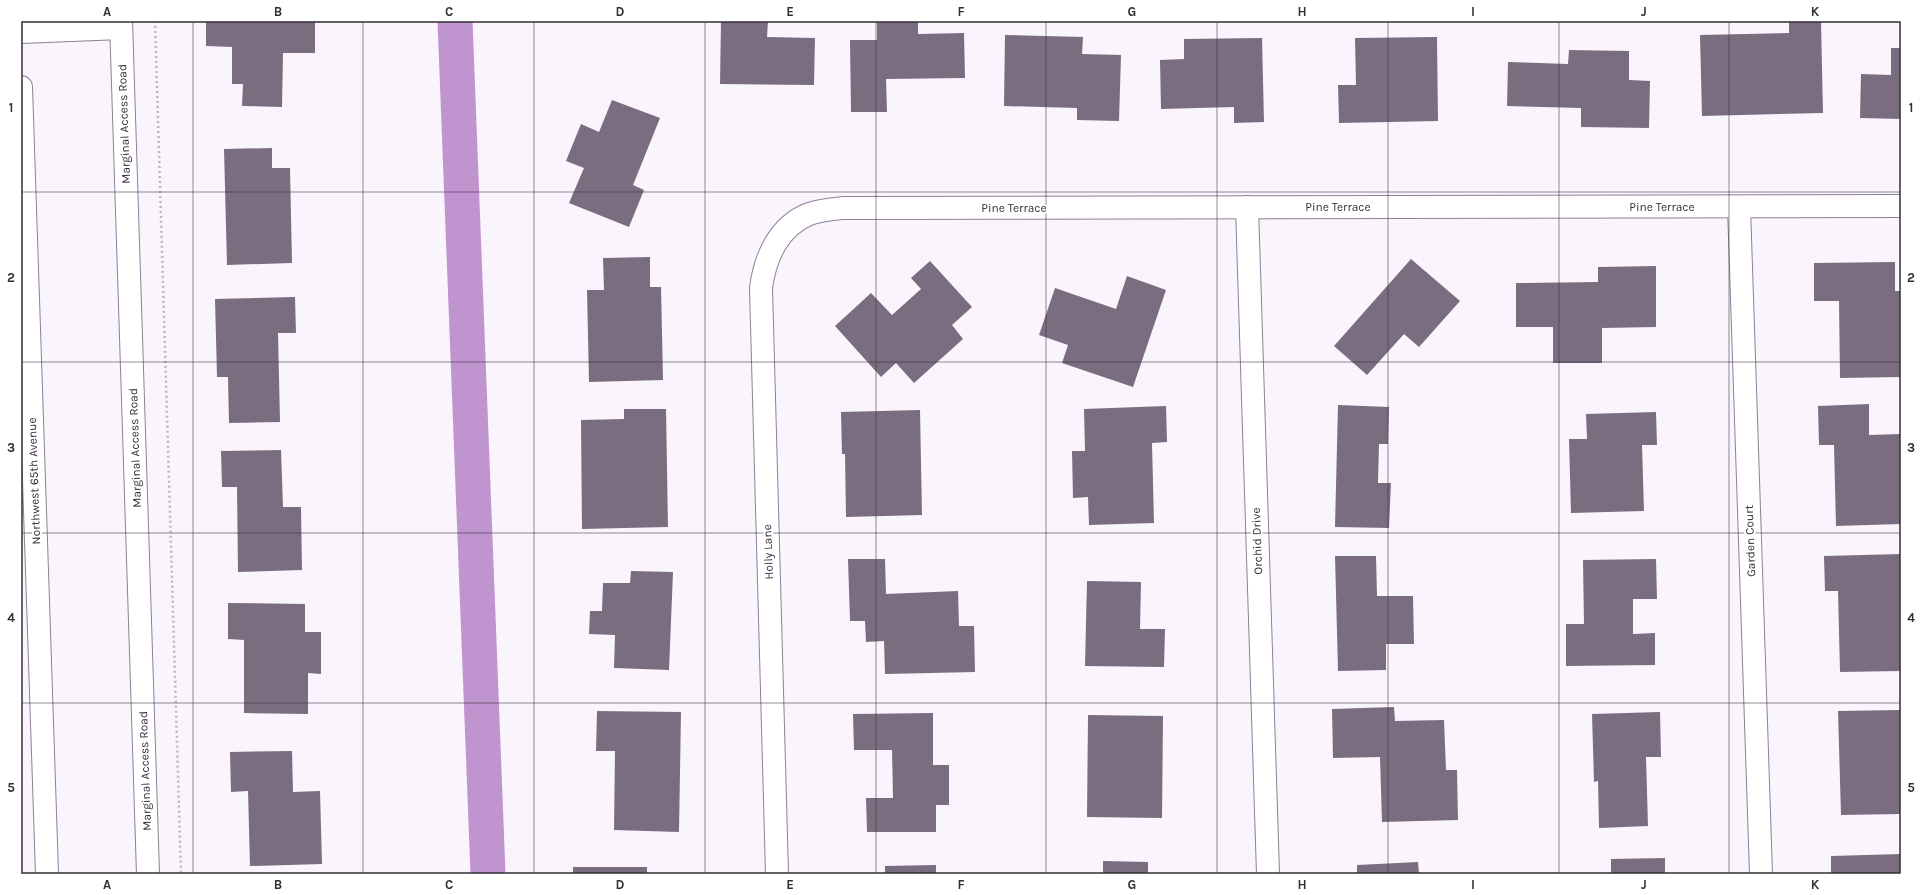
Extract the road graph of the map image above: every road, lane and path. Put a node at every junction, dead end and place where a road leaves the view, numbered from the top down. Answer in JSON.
{"nodes":[{"id":1,"x":155,"y":21,"type":"edge"},
{"id":2,"x":121,"y":25,"type":"edge"},
{"id":3,"x":21,"y":32,"type":"edge"},
{"id":4,"x":21,"y":87,"type":"edge"},
{"id":5,"x":1901,"y":206,"type":"edge"},
{"id":6,"x":1247,"y":207,"type":"junction"},
{"id":7,"x":1739,"y":207,"type":"junction"},
{"id":8,"x":782,"y":234,"type":"joint"},
{"id":9,"x":46,"y":874,"type":"edge"},
{"id":10,"x":148,"y":874,"type":"edge"},
{"id":11,"x":181,"y":874,"type":"edge"},
{"id":12,"x":777,"y":874,"type":"edge"},
{"id":13,"x":1268,"y":874,"type":"edge"},
{"id":14,"x":1761,"y":874,"type":"edge"}],
"edges":[{"from":1,"to":11,"type":"path"},
{"from":2,"to":3,"type":"street"},
{"from":2,"to":10,"type":"street","name":"Marginal Access Road"},
{"from":4,"to":9,"type":"street","name":"Northwest 65th Avenue"},
{"from":5,"to":7,"type":"street","name":"Pine Terrace"},
{"from":6,"to":7,"type":"street","name":"Pine Terrace"},
{"from":6,"to":8,"type":"street","name":"Pine Terrace"},
{"from":6,"to":13,"type":"street","name":"Orchid Drive"},
{"from":7,"to":14,"type":"street","name":"Garden Court"},
{"from":8,"to":12,"type":"street","name":"Holly Lane"}]}
